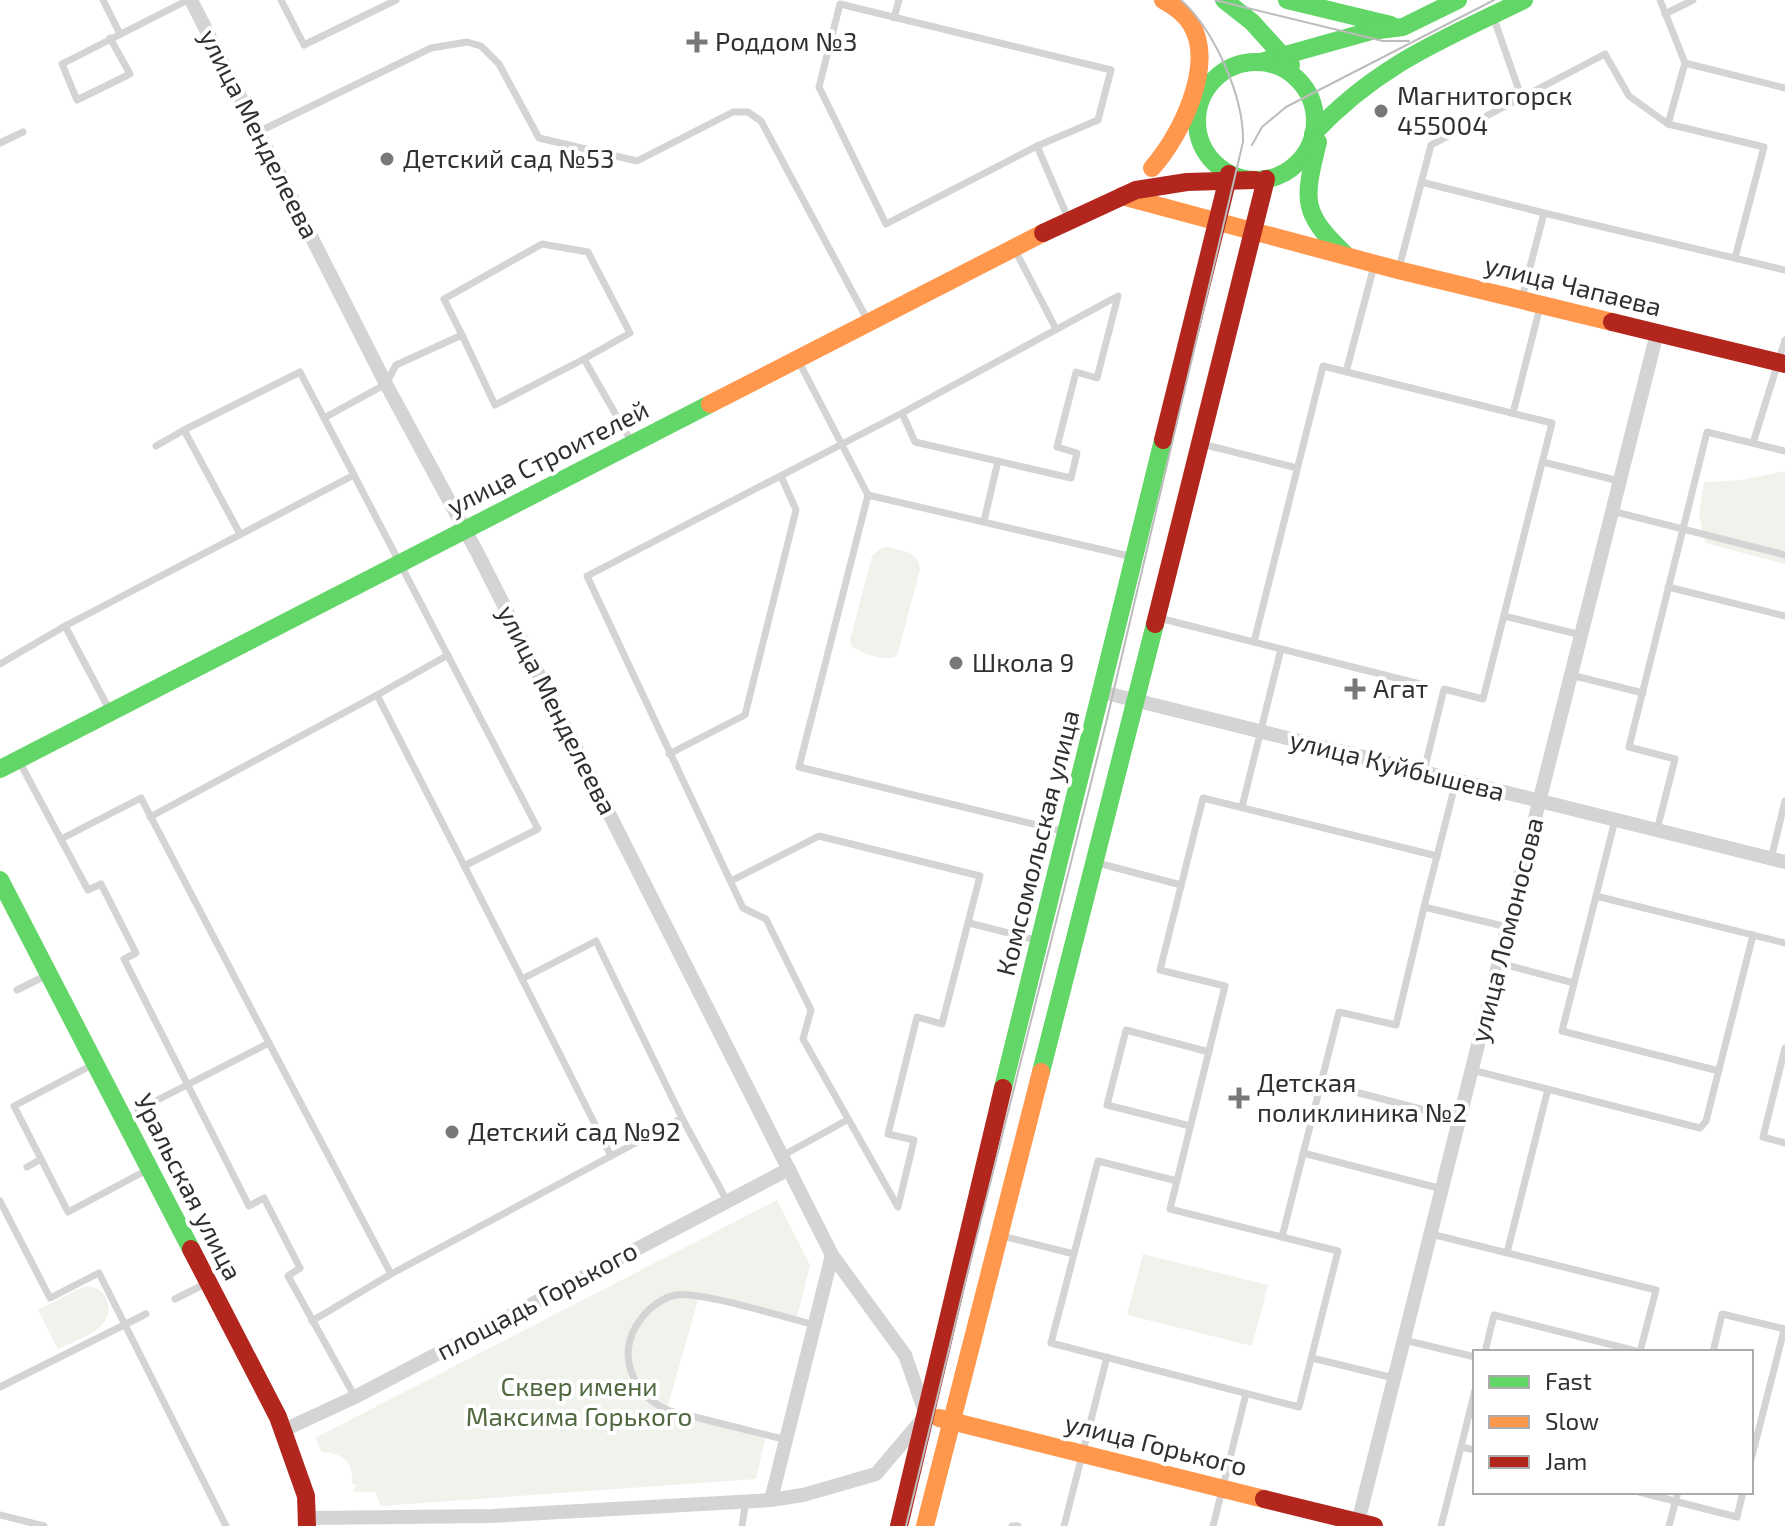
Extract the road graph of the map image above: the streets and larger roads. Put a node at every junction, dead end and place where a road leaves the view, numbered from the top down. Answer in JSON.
{"nodes":[{"id":1,"x":190,"y":0,"type":"edge"},
{"id":2,"x":1163,"y":0,"type":"edge"},
{"id":3,"x":1224,"y":0,"type":"edge"},
{"id":4,"x":1287,"y":0,"type":"edge"},
{"id":5,"x":1458,"y":0,"type":"edge"},
{"id":6,"x":1524,"y":0,"type":"edge"},
{"id":7,"x":1403,"y":27,"type":"junction"},
{"id":8,"x":1199,"y":51,"type":"junction"},
{"id":9,"x":1284,"y":55,"type":"junction"},
{"id":10,"x":1260,"y":62,"type":"junction"},
{"id":11,"x":1303,"y":86,"type":"junction"},
{"id":12,"x":1195,"y":107,"type":"junction"},
{"id":13,"x":1333,"y":113,"type":"junction"},
{"id":14,"x":1313,"y":134,"type":"junction"},
{"id":15,"x":1306,"y":152,"type":"junction"},
{"id":16,"x":1228,"y":177,"type":"junction"},
{"id":17,"x":1261,"y":180,"type":"junction"},
{"id":18,"x":1121,"y":196,"type":"junction"},
{"id":19,"x":1305,"y":199,"type":"junction"},
{"id":20,"x":1217,"y":224,"type":"junction"},
{"id":21,"x":1253,"y":233,"type":"junction"},
{"id":22,"x":1348,"y":256,"type":"junction"},
{"id":23,"x":1657,"y":333,"type":"junction"},
{"id":24,"x":1781,"y":363,"type":"edge"},
{"id":25,"x":465,"y":531,"type":"junction"},
{"id":26,"x":1102,"y":692,"type":"junction"},
{"id":27,"x":1136,"y":700,"type":"junction"},
{"id":28,"x":0,"y":769,"type":"edge"},
{"id":29,"x":1539,"y":801,"type":"junction"},
{"id":30,"x":1778,"y":860,"type":"edge"},
{"id":31,"x":0,"y":880,"type":"edge"},
{"id":32,"x":786,"y":1163,"type":"junction"},
{"id":33,"x":832,"y":1255,"type":"junction"},
{"id":34,"x":926,"y":1415,"type":"junction"},
{"id":35,"x":952,"y":1421,"type":"junction"},
{"id":36,"x":284,"y":1430,"type":"junction"},
{"id":37,"x":771,"y":1500,"type":"junction"},
{"id":38,"x":307,"y":1522,"type":"edge"},
{"id":39,"x":1363,"y":1525,"type":"edge"},
{"id":40,"x":899,"y":1526,"type":"edge"},
{"id":41,"x":925,"y":1526,"type":"edge"}],
"edges":[{"from":1,"to":25,"type":"street","name":"улица Менделеева"},
{"from":2,"to":8,"type":"street"},
{"from":3,"to":9,"type":"street"},
{"from":4,"to":7,"type":"street"},
{"from":5,"to":7,"type":"street"},
{"from":6,"to":13,"type":"street"},
{"from":7,"to":9,"type":"street"},
{"from":8,"to":12,"type":"street"},
{"from":8,"to":12,"type":"street"},
{"from":9,"to":10,"type":"street"},
{"from":9,"to":11,"type":"street"},
{"from":10,"to":11,"type":"street"},
{"from":10,"to":12,"type":"street"},
{"from":11,"to":14,"type":"street"},
{"from":12,"to":16,"type":"street"},
{"from":12,"to":18,"type":"street","name":"улица Строителей"},
{"from":13,"to":14,"type":"street"},
{"from":13,"to":19,"type":"street"},
{"from":14,"to":15,"type":"street"},
{"from":15,"to":17,"type":"street"},
{"from":15,"to":19,"type":"street","name":"улица Чапаева"},
{"from":16,"to":17,"type":"street"},
{"from":16,"to":18,"type":"street","name":"улица Строителей"},
{"from":16,"to":20,"type":"street","name":"Комсомольская улица"},
{"from":17,"to":21,"type":"street"},
{"from":18,"to":20,"type":"street","name":"улица Чапаева"},
{"from":18,"to":25,"type":"street","name":"улица Строителей"},
{"from":19,"to":22,"type":"street","name":"улица Чапаева"},
{"from":20,"to":21,"type":"street","name":"улица Чапаева"},
{"from":20,"to":26,"type":"street","name":"Комсомольская улица"},
{"from":21,"to":22,"type":"street","name":"улица Чапаева"},
{"from":21,"to":27,"type":"street"},
{"from":22,"to":23,"type":"street","name":"улица Чапаева"},
{"from":23,"to":24,"type":"street","name":"улица Чапаева"},
{"from":23,"to":29,"type":"street","name":"улица Ломоносова"},
{"from":25,"to":28,"type":"street","name":"улица Строителей"},
{"from":25,"to":32,"type":"street","name":"улица Менделеева"},
{"from":26,"to":27,"type":"street","name":"улица Куйбышева"},
{"from":26,"to":34,"type":"street","name":"Комсомольская улица"},
{"from":27,"to":29,"type":"street","name":"улица Куйбышева"},
{"from":27,"to":35,"type":"street"},
{"from":29,"to":30,"type":"street","name":"улица Куйбышева"},
{"from":29,"to":39,"type":"street","name":"улица Ломоносова"},
{"from":31,"to":36,"type":"street","name":"Уральская улица"},
{"from":32,"to":33,"type":"street","name":"улица Менделеева"},
{"from":32,"to":36,"type":"street","name":"площадь Горького"},
{"from":33,"to":34,"type":"street","name":"улица Менделеева"},
{"from":33,"to":37,"type":"street"},
{"from":34,"to":35,"type":"street","name":"улица Горького"},
{"from":34,"to":37,"type":"street"},
{"from":34,"to":40,"type":"street","name":"Комсомольская улица"},
{"from":35,"to":39,"type":"street","name":"улица Горького"},
{"from":35,"to":41,"type":"street"},
{"from":36,"to":38,"type":"street","name":"Уральская улица"},
{"from":37,"to":38,"type":"street"}]}
